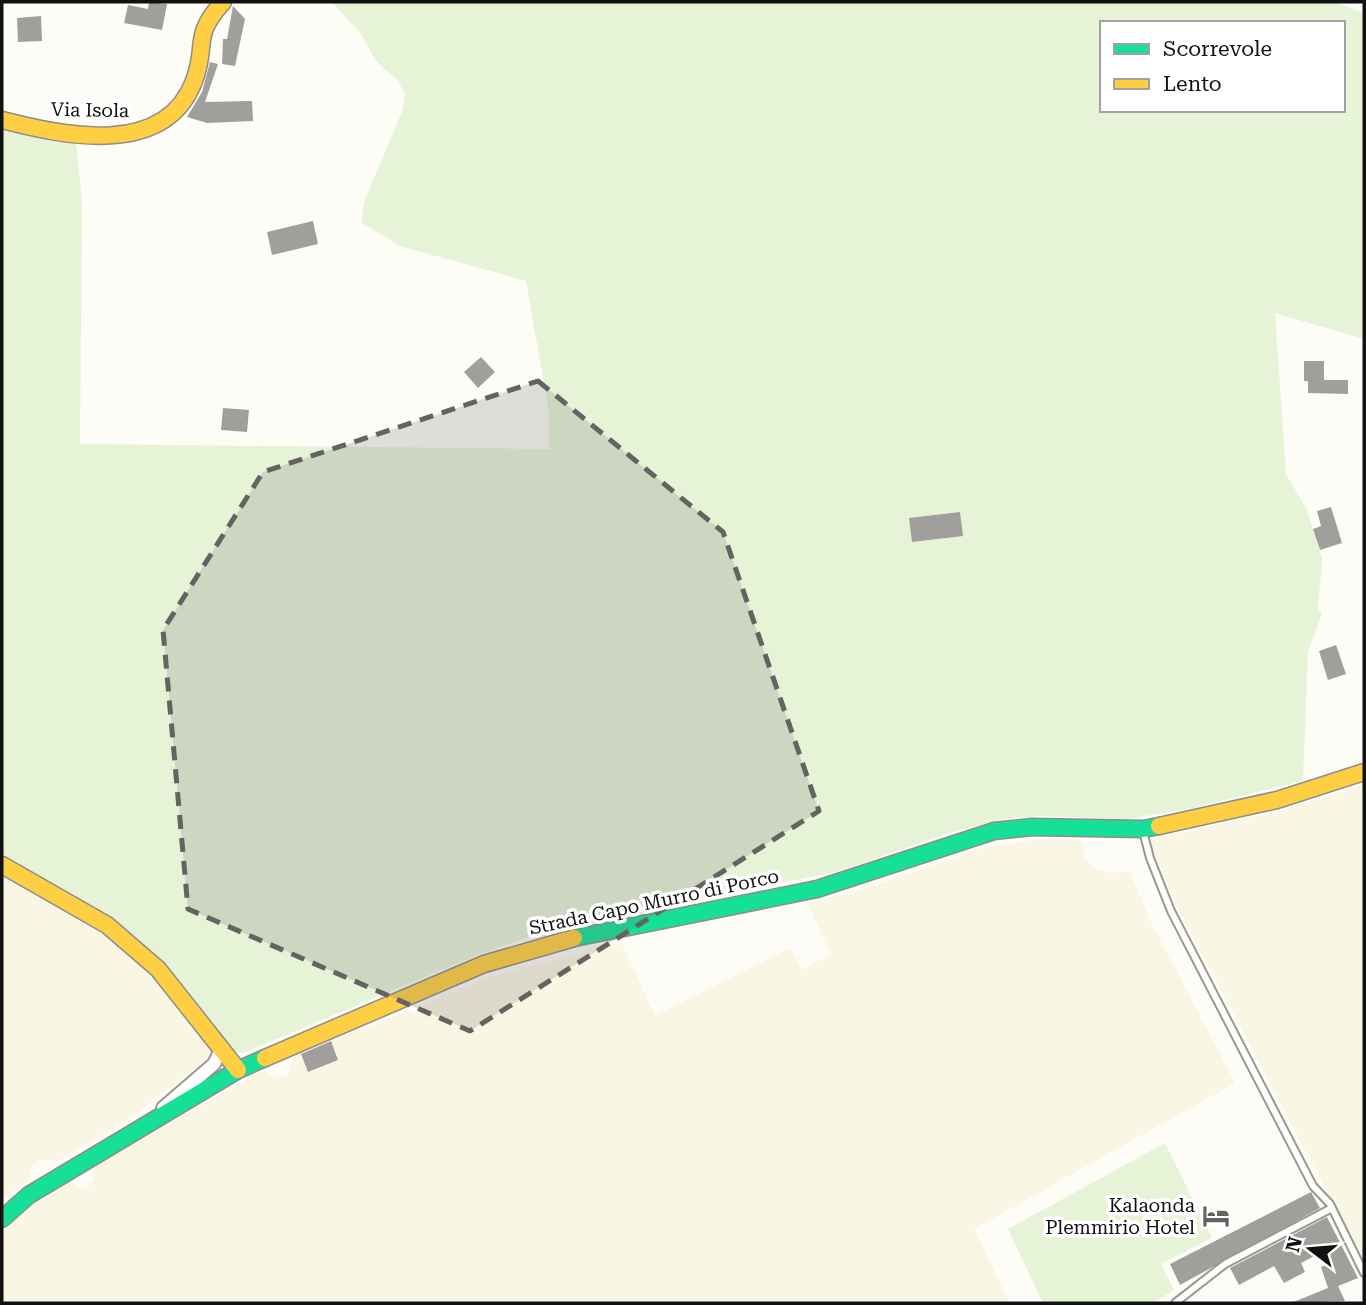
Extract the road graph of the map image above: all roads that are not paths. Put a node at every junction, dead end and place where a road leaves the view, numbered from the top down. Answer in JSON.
{"nodes":[{"id":1,"x":223,"y":2,"type":"edge"},
{"id":2,"x":2,"y":120,"type":"edge"},
{"id":3,"x":1364,"y":772,"type":"edge"},
{"id":4,"x":1143,"y":829,"type":"junction"},
{"id":5,"x":2,"y":865,"type":"edge"},
{"id":6,"x":221,"y":1049,"type":"junction"},
{"id":7,"x":238,"y":1070,"type":"junction"},
{"id":8,"x":140,"y":1128,"type":"junction"},
{"id":9,"x":1332,"y":1209,"type":"junction"},
{"id":10,"x":2,"y":1219,"type":"edge"},
{"id":11,"x":1364,"y":1273,"type":"edge"},
{"id":12,"x":1175,"y":1303,"type":"edge"}],
"edges":[{"from":1,"to":2,"type":"street","name":"Via Isola"},
{"from":3,"to":4,"type":"street","name":"Strada Capo Murro di Porco"},
{"from":4,"to":7,"type":"street","name":"Strada Capo Murro di Porco"},
{"from":4,"to":9,"type":"lane"},
{"from":5,"to":6,"type":"street"},
{"from":6,"to":7,"type":"street"},
{"from":6,"to":8,"type":"street"},
{"from":7,"to":8,"type":"street","name":"Strada Capo Murro di Porco"},
{"from":8,"to":10,"type":"street","name":"Strada Capo Murro di Porco"},
{"from":9,"to":11,"type":"lane"},
{"from":9,"to":12,"type":"lane"}]}
